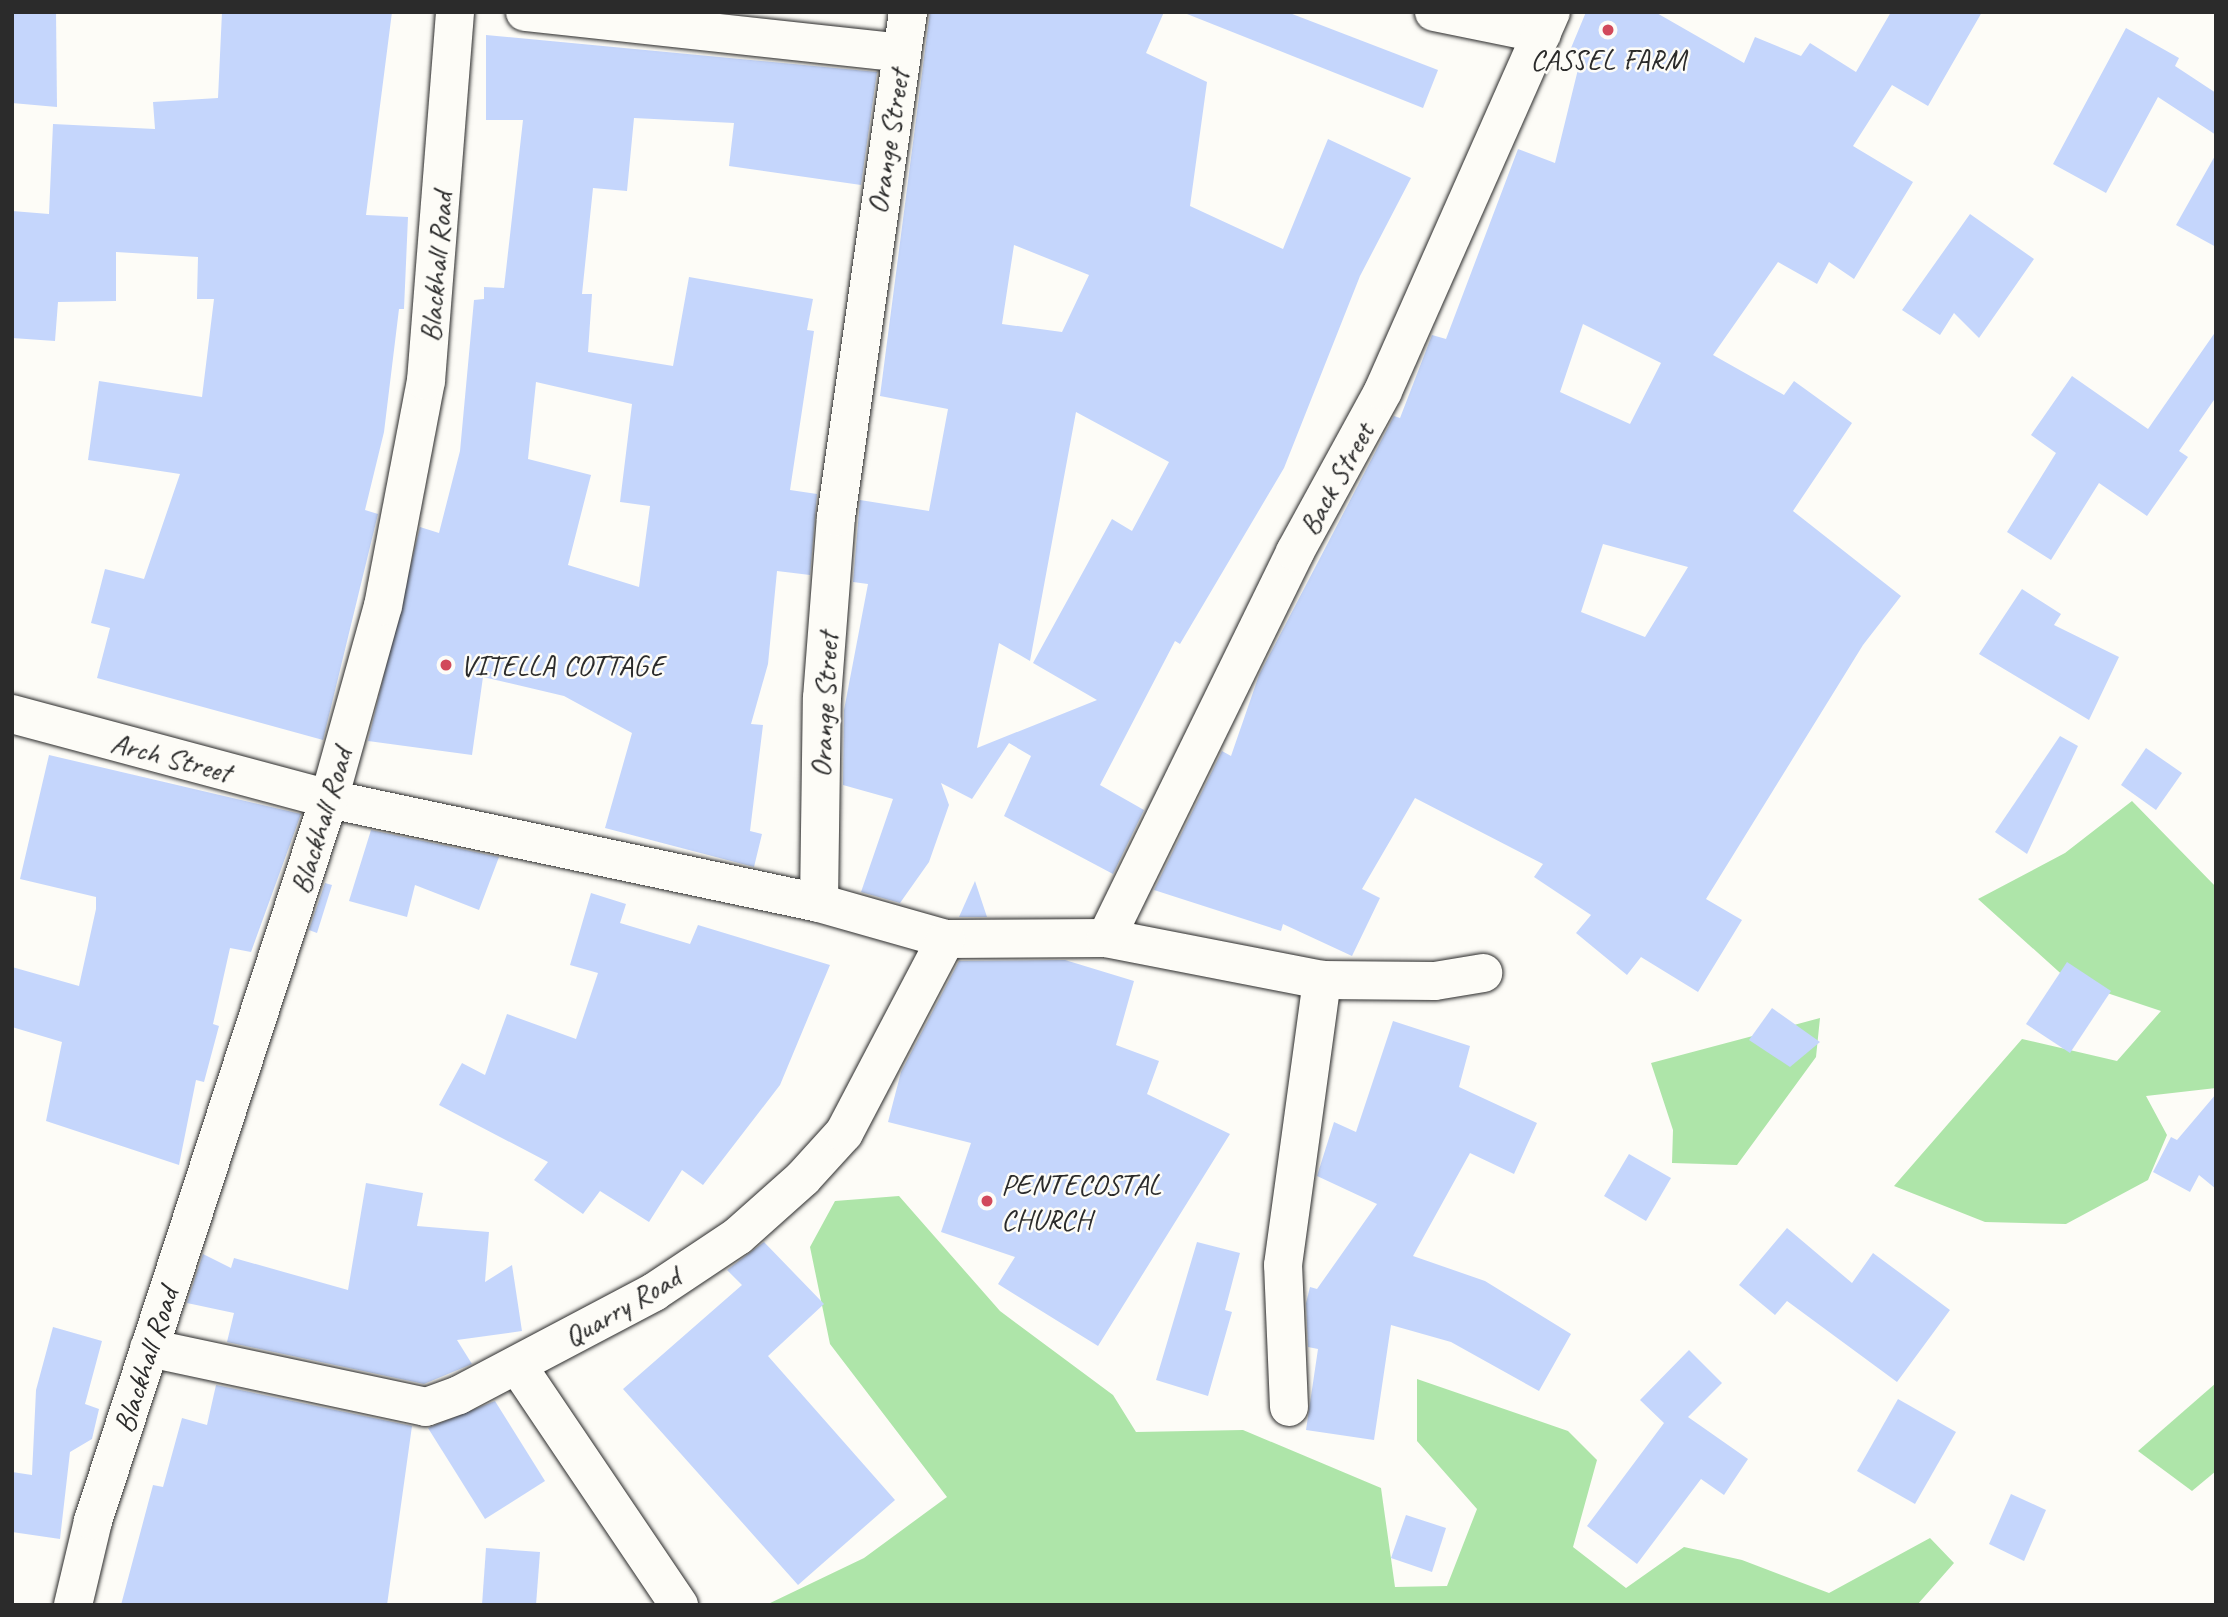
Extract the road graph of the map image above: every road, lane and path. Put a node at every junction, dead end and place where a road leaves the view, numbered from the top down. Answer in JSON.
{"nodes":[{"id":1,"x":455,"y":12,"type":"edge"},
{"id":2,"x":525,"y":12,"type":"edge"},
{"id":3,"x":908,"y":12,"type":"edge"},
{"id":4,"x":1434,"y":12,"type":"edge"},
{"id":5,"x":1547,"y":23,"type":"edge"},
{"id":6,"x":902,"y":53,"type":"junction"},
{"id":7,"x":12,"y":714,"type":"edge"},
{"id":8,"x":330,"y":799,"type":"junction"},
{"id":9,"x":819,"y":903,"type":"junction"},
{"id":10,"x":1106,"y":938,"type":"junction"},
{"id":11,"x":946,"y":939,"type":"junction"},
{"id":12,"x":1483,"y":973,"type":"dead end"},
{"id":13,"x":1322,"y":980,"type":"junction"},
{"id":14,"x":149,"y":1348,"type":"junction"},
{"id":15,"x":517,"y":1365,"type":"junction"},
{"id":16,"x":1289,"y":1407,"type":"dead end"},
{"id":17,"x":73,"y":1605,"type":"edge"},
{"id":18,"x":679,"y":1605,"type":"edge"}],
"edges":[{"from":1,"to":8,"type":"street","name":"Blackhall Road"},
{"from":2,"to":6,"type":"street"},
{"from":3,"to":6,"type":"street","name":"Orange Street"},
{"from":4,"to":5,"type":"street"},
{"from":5,"to":10,"type":"street","name":"Back Street"},
{"from":6,"to":9,"type":"street","name":"Orange Street"},
{"from":7,"to":8,"type":"street","name":"Arch Street"},
{"from":8,"to":9,"type":"street"},
{"from":8,"to":14,"type":"street","name":"Blackhall Road"},
{"from":9,"to":11,"type":"street"},
{"from":10,"to":11,"type":"street"},
{"from":10,"to":13,"type":"street"},
{"from":11,"to":15,"type":"street","name":"Quarry Road"},
{"from":12,"to":13,"type":"street"},
{"from":13,"to":16,"type":"street"},
{"from":14,"to":15,"type":"street","name":"Quarry Road"},
{"from":14,"to":17,"type":"street","name":"Blackhall Road"},
{"from":15,"to":18,"type":"street"}]}
